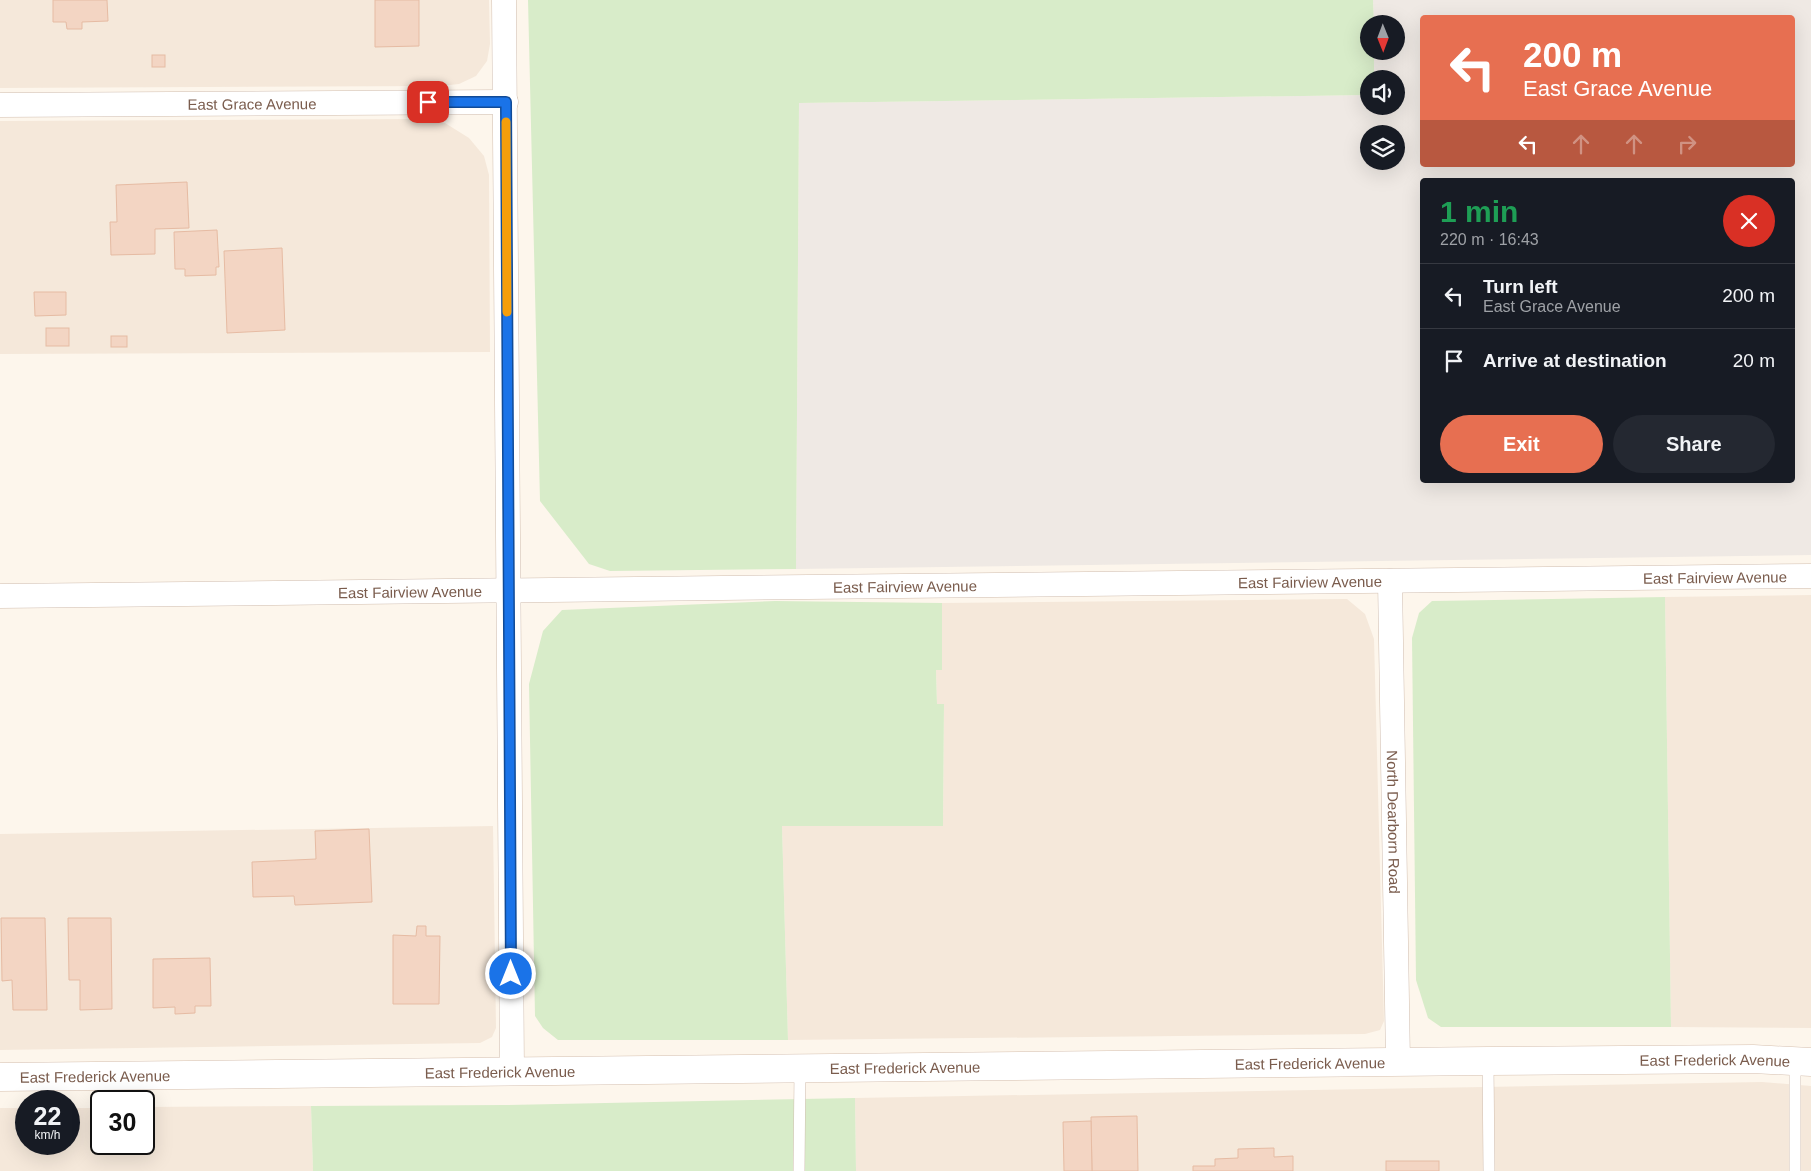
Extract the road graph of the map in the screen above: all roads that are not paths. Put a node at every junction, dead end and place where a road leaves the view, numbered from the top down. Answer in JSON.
{"nodes":[{"id":1,"x":504,"y":0,"type":"edge"},
{"id":2,"x":506,"y":102,"type":"junction"},
{"id":3,"x":0,"y":105,"type":"edge"},
{"id":4,"x":1811,"y":576,"type":"edge"},
{"id":5,"x":1390,"y":582,"type":"junction"},
{"id":6,"x":509,"y":588,"type":"junction"},
{"id":7,"x":0,"y":596,"type":"edge"},
{"id":8,"x":1488,"y":1061,"type":"junction"},
{"id":9,"x":1803,"y":1061,"type":"edge"},
{"id":10,"x":1398,"y":1062,"type":"junction"},
{"id":11,"x":800,"y":1068,"type":"junction"},
{"id":12,"x":512,"y":1071,"type":"junction"},
{"id":13,"x":0,"y":1077,"type":"edge"},
{"id":14,"x":799,"y":1171,"type":"edge"},
{"id":15,"x":1489,"y":1171,"type":"edge"},
{"id":16,"x":1795,"y":1171,"type":"edge"}],
"edges":[{"from":1,"to":2,"type":"street"},
{"from":2,"to":3,"type":"street","name":"East Grace Avenue"},
{"from":2,"to":6,"type":"street"},
{"from":4,"to":5,"type":"street","name":"East Fairview Avenue"},
{"from":5,"to":6,"type":"street","name":"East Fairview Avenue"},
{"from":5,"to":10,"type":"street","name":"North Dearborn Road"},
{"from":6,"to":7,"type":"street","name":"East Fairview Avenue"},
{"from":6,"to":12,"type":"street"},
{"from":8,"to":9,"type":"main road","name":"East Frederick Avenue"},
{"from":8,"to":10,"type":"main road","name":"East Frederick Avenue"},
{"from":8,"to":15,"type":"lane"},
{"from":9,"to":16,"type":"lane"},
{"from":10,"to":11,"type":"main road","name":"East Frederick Avenue"},
{"from":11,"to":12,"type":"main road","name":"East Frederick Avenue"},
{"from":11,"to":14,"type":"lane"},
{"from":12,"to":13,"type":"main road","name":"East Frederick Avenue"}]}
